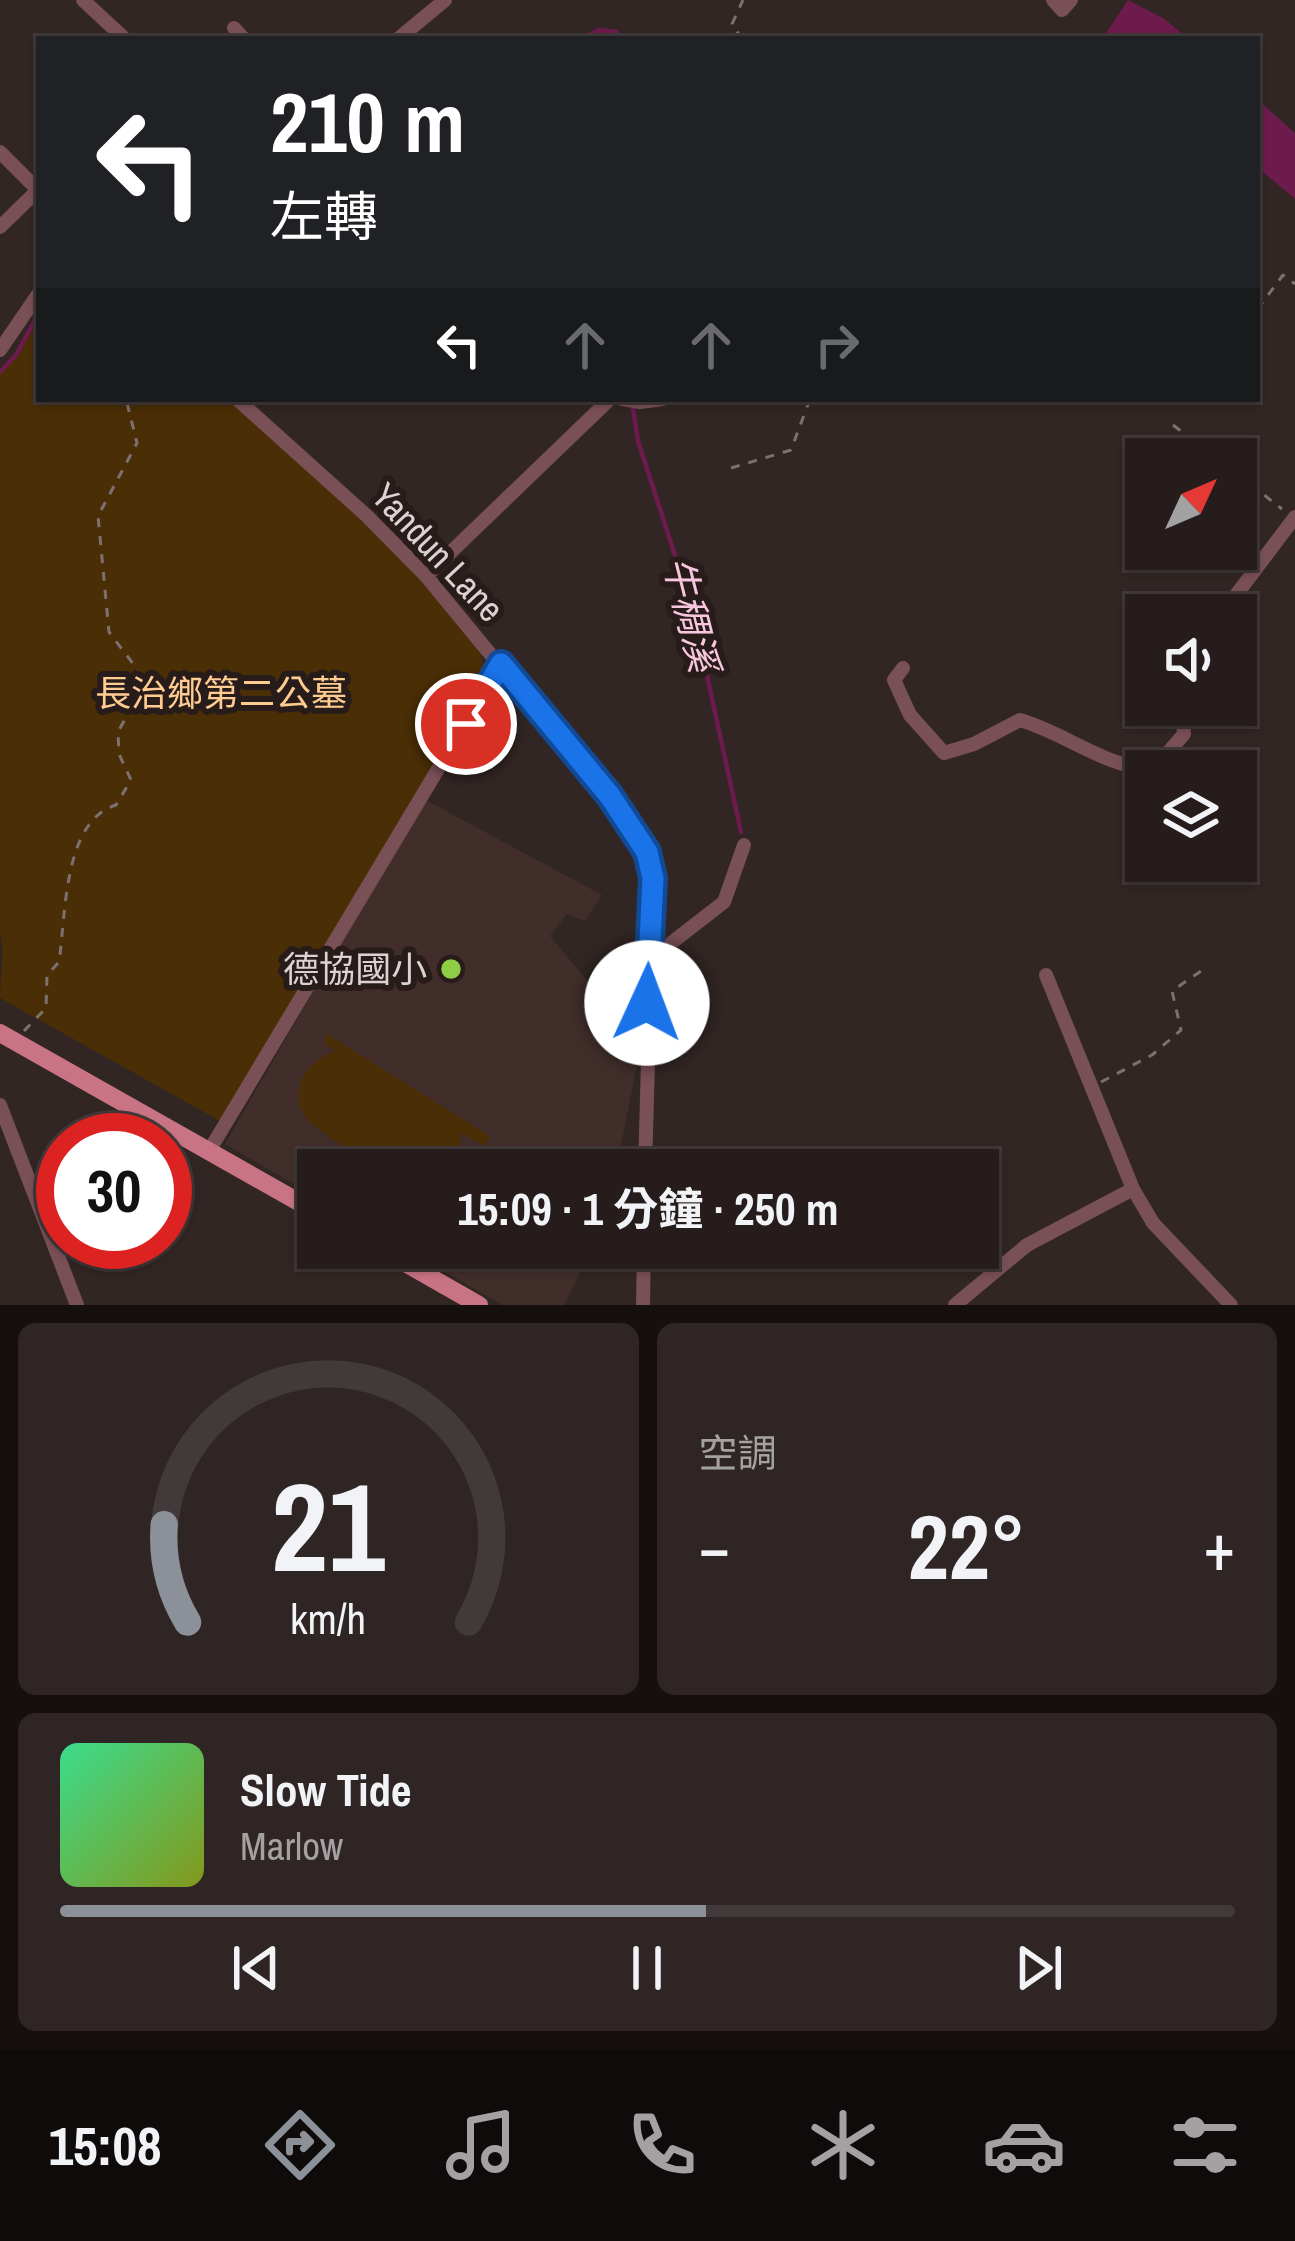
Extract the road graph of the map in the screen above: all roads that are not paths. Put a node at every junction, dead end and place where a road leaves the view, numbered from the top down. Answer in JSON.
{"nodes":[{"id":1,"x":83,"y":0,"type":"edge"},
{"id":2,"x":1052,"y":0,"type":"edge"},
{"id":3,"x":1071,"y":0,"type":"edge"},
{"id":4,"x":440,"y":1,"type":"edge"},
{"id":5,"x":122,"y":36,"type":"edge"},
{"id":6,"x":401,"y":36,"type":"edge"},
{"id":7,"x":0,"y":152,"type":"edge"},
{"id":8,"x":36,"y":187,"type":"edge"},
{"id":9,"x":36,"y":193,"type":"edge"},
{"id":10,"x":0,"y":226,"type":"edge"},
{"id":11,"x":36,"y":297,"type":"edge"},
{"id":12,"x":0,"y":350,"type":"edge"},
{"id":13,"x":240,"y":402,"type":"edge"},
{"id":14,"x":607,"y":402,"type":"edge"},
{"id":15,"x":1295,"y":518,"type":"edge"},
{"id":16,"x":426,"y":576,"type":"junction"},
{"id":17,"x":1238,"y":594,"type":"edge"},
{"id":18,"x":501,"y":664,"type":"junction"},
{"id":19,"x":903,"y":668,"type":"dead end"},
{"id":20,"x":1183,"y":726,"type":"edge"},
{"id":21,"x":744,"y":845,"type":"dead end"},
{"id":22,"x":648,"y":962,"type":"junction"},
{"id":23,"x":1046,"y":975,"type":"dead end"},
{"id":24,"x":7,"y":1036,"type":"edge"},
{"id":25,"x":0,"y":1105,"type":"edge"},
{"id":26,"x":645,"y":1149,"type":"edge"},
{"id":27,"x":209,"y":1151,"type":"junction"},
{"id":28,"x":1132,"y":1190,"type":"junction"},
{"id":29,"x":297,"y":1201,"type":"edge"},
{"id":30,"x":416,"y":1269,"type":"edge"},
{"id":31,"x":644,"y":1269,"type":"edge"},
{"id":32,"x":77,"y":1305,"type":"edge"},
{"id":33,"x":479,"y":1305,"type":"edge"},
{"id":34,"x":643,"y":1305,"type":"edge"},
{"id":35,"x":955,"y":1305,"type":"edge"},
{"id":36,"x":1232,"y":1305,"type":"edge"}],
"edges":[{"from":1,"to":5,"type":"street"},
{"from":2,"to":3,"type":"street"},
{"from":4,"to":6,"type":"street"},
{"from":7,"to":8,"type":"street"},
{"from":9,"to":10,"type":"street"},
{"from":11,"to":12,"type":"street"},
{"from":13,"to":16,"type":"street","name":"Yandun Lane"},
{"from":14,"to":16,"type":"street"},
{"from":15,"to":17,"type":"street"},
{"from":16,"to":18,"type":"street","name":"Yandun Lane"},
{"from":18,"to":22,"type":"street","name":"Yandun Lane"},
{"from":18,"to":27,"type":"street"},
{"from":19,"to":20,"type":"street"},
{"from":21,"to":22,"type":"street"},
{"from":22,"to":26,"type":"street","name":"Yandun Lane"},
{"from":23,"to":28,"type":"street"},
{"from":24,"to":27,"type":"main road"},
{"from":25,"to":32,"type":"street"},
{"from":27,"to":29,"type":"main road"},
{"from":28,"to":35,"type":"street"},
{"from":28,"to":36,"type":"street"},
{"from":30,"to":33,"type":"main road"},
{"from":31,"to":34,"type":"street"}]}
